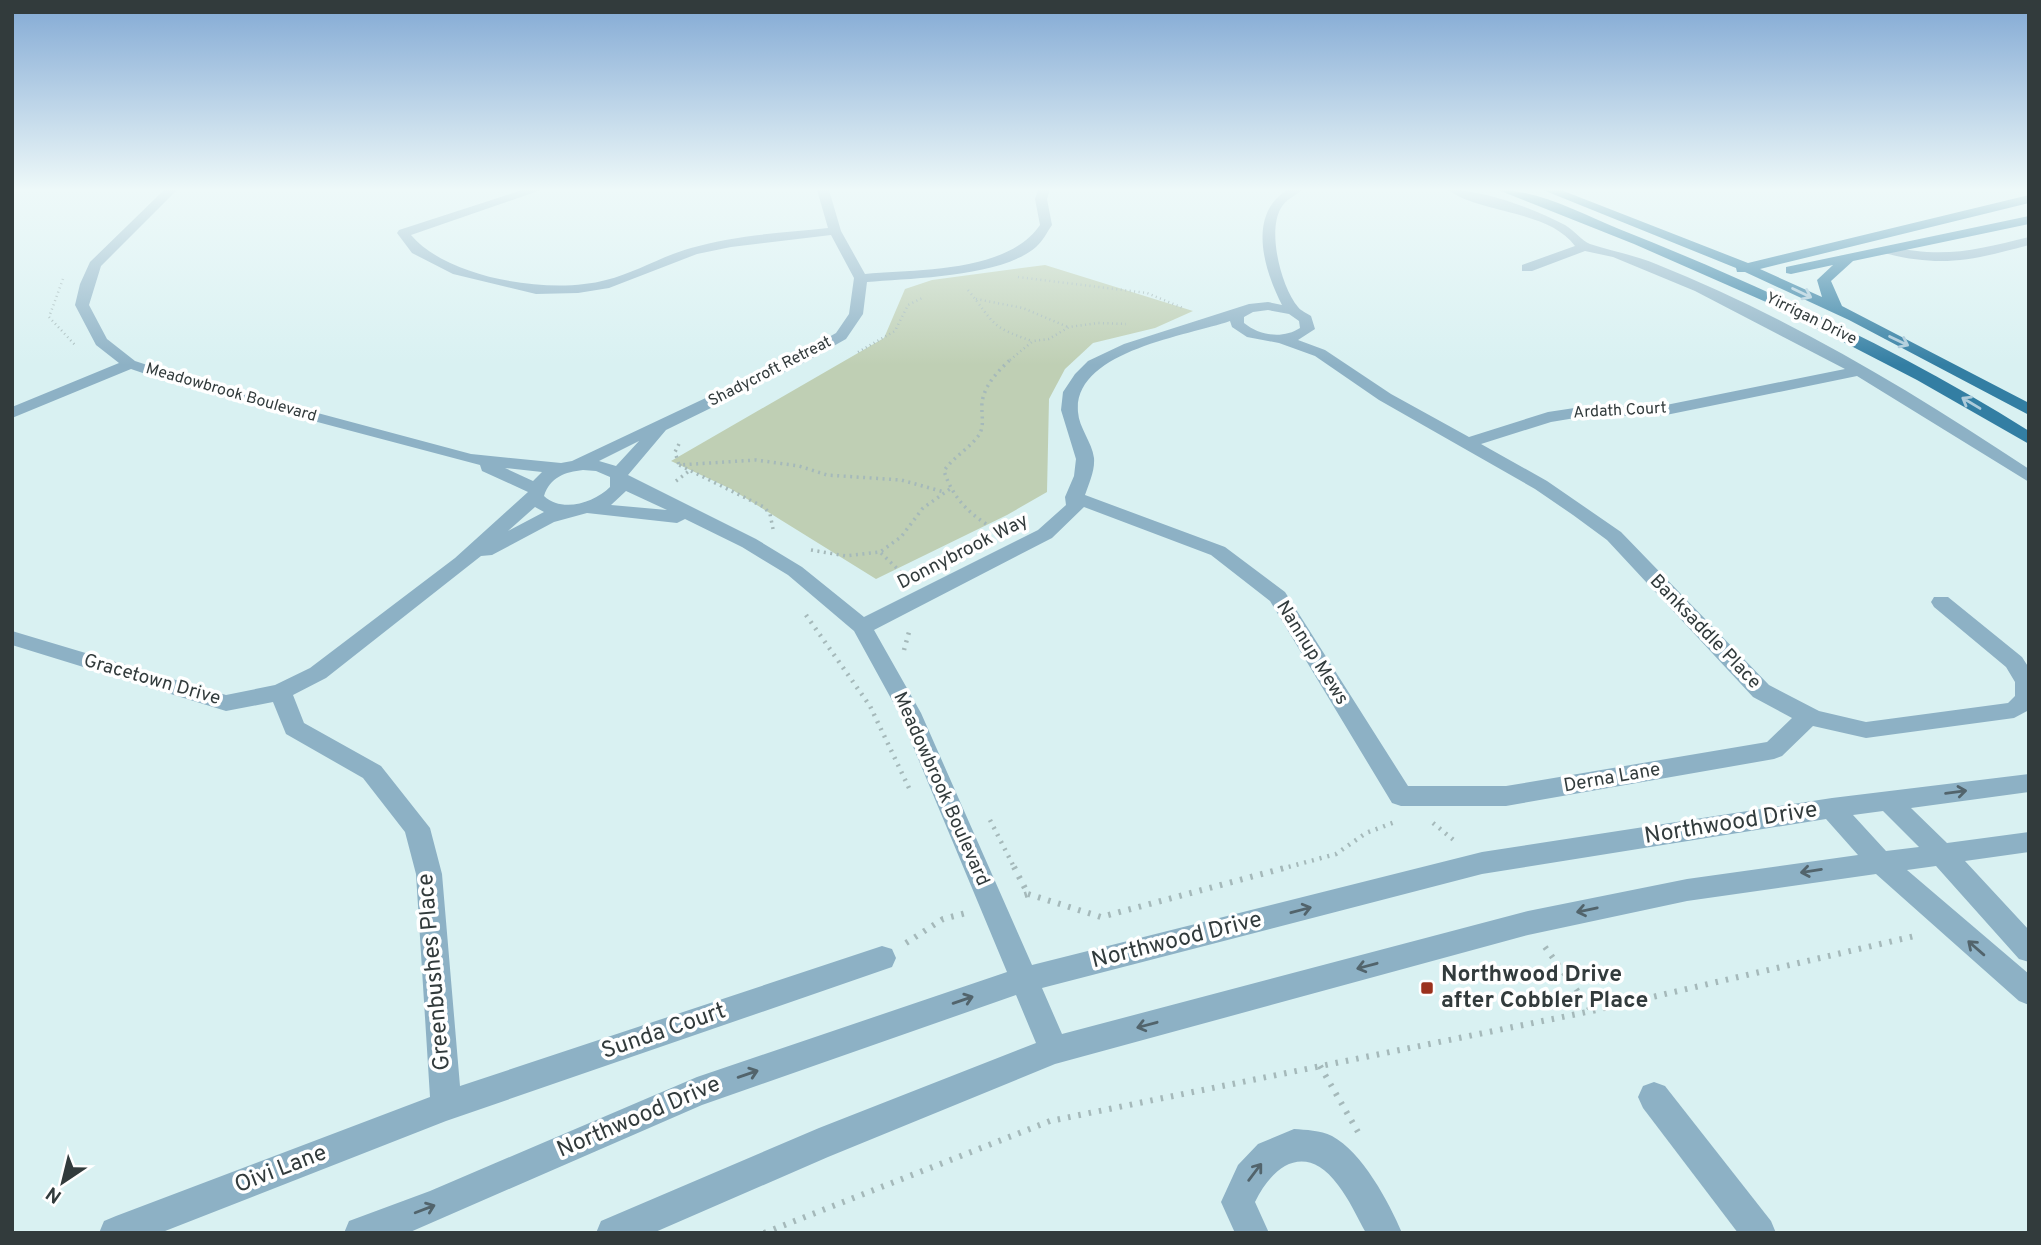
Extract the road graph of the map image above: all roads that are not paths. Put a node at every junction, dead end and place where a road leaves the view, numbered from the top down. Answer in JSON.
{"nodes":[{"id":1,"x":113,"y":248,"type":"edge"},
{"id":2,"x":415,"y":248,"type":"edge"},
{"id":3,"x":707,"y":248,"type":"edge"},
{"id":4,"x":844,"y":248,"type":"edge"},
{"id":5,"x":1025,"y":248,"type":"edge"},
{"id":6,"x":1272,"y":248,"type":"edge"},
{"id":7,"x":1579,"y":248,"type":"edge"},
{"id":8,"x":1590,"y":248,"type":"edge"},
{"id":9,"x":1658,"y":248,"type":"edge"},
{"id":10,"x":1699,"y":248,"type":"edge"},
{"id":11,"x":1732,"y":248,"type":"edge"},
{"id":12,"x":1829,"y":248,"type":"edge"},
{"id":13,"x":1898,"y":248,"type":"edge"},
{"id":14,"x":2002,"y":248,"type":"edge"},
{"id":15,"x":1738,"y":249,"type":"dead end"},
{"id":16,"x":1821,"y":250,"type":"junction"},
{"id":17,"x":1889,"y":250,"type":"junction"},
{"id":18,"x":1761,"y":252,"type":"dead end"},
{"id":19,"x":1848,"y":260,"type":"junction"},
{"id":20,"x":1527,"y":268,"type":"dead end"},
{"id":21,"x":1747,"y":268,"type":"junction"},
{"id":22,"x":1719,"y":275,"type":"junction"},
{"id":23,"x":1276,"y":276,"type":"junction"},
{"id":24,"x":1766,"y":277,"type":"junction"},
{"id":25,"x":861,"y":278,"type":"junction"},
{"id":26,"x":1739,"y":284,"type":"junction"},
{"id":27,"x":1246,"y":310,"type":"junction"},
{"id":28,"x":1838,"y":310,"type":"junction"},
{"id":29,"x":1293,"y":311,"type":"junction"},
{"id":30,"x":1187,"y":322,"type":"junction"},
{"id":31,"x":1308,"y":329,"type":"junction"},
{"id":32,"x":1247,"y":331,"type":"junction"},
{"id":33,"x":1281,"y":339,"type":"junction"},
{"id":34,"x":130,"y":364,"type":"junction"},
{"id":35,"x":1342,"y":366,"type":"junction"},
{"id":36,"x":1858,"y":371,"type":"junction"},
{"id":37,"x":2029,"y":410,"type":"edge"},
{"id":38,"x":12,"y":413,"type":"edge"},
{"id":39,"x":668,"y":423,"type":"junction"},
{"id":40,"x":2029,"y":439,"type":"edge"},
{"id":41,"x":1468,"y":443,"type":"junction"},
{"id":42,"x":470,"y":459,"type":"junction"},
{"id":43,"x":571,"y":467,"type":"junction"},
{"id":44,"x":2029,"y":477,"type":"edge"},
{"id":45,"x":620,"y":478,"type":"junction"},
{"id":46,"x":536,"y":493,"type":"junction"},
{"id":47,"x":1074,"y":497,"type":"junction"},
{"id":48,"x":588,"y":508,"type":"junction"},
{"id":49,"x":565,"y":511,"type":"junction"},
{"id":50,"x":707,"y":523,"type":"junction"},
{"id":51,"x":462,"y":562,"type":"junction"},
{"id":52,"x":1941,"y":603,"type":"dead end"},
{"id":53,"x":862,"y":628,"type":"junction"},
{"id":54,"x":12,"y":638,"type":"edge"},
{"id":55,"x":2027,"y":683,"type":"edge"},
{"id":56,"x":281,"y":692,"type":"junction"},
{"id":57,"x":1809,"y":716,"type":"junction"},
{"id":58,"x":2029,"y":783,"type":"edge"},
{"id":59,"x":1401,"y":796,"type":"joint"},
{"id":60,"x":1888,"y":801,"type":"junction"},
{"id":61,"x":1832,"y":808,"type":"junction"},
{"id":62,"x":2029,"y":842,"type":"edge"},
{"id":63,"x":1942,"y":854,"type":"junction"},
{"id":64,"x":1879,"y":861,"type":"junction"},
{"id":65,"x":2026,"y":945,"type":"edge"},
{"id":66,"x":882,"y":958,"type":"dead end"},
{"id":67,"x":1025,"y":979,"type":"junction"},
{"id":68,"x":2029,"y":992,"type":"edge"},
{"id":69,"x":1054,"y":1050,"type":"junction"},
{"id":70,"x":1654,"y":1097,"type":"dead end"},
{"id":71,"x":446,"y":1106,"type":"junction"},
{"id":72,"x":116,"y":1233,"type":"edge"},
{"id":73,"x":361,"y":1233,"type":"edge"},
{"id":74,"x":612,"y":1233,"type":"edge"},
{"id":75,"x":1252,"y":1233,"type":"edge"},
{"id":76,"x":1385,"y":1233,"type":"edge"},
{"id":77,"x":1759,"y":1233,"type":"edge"}],
"edges":[{"from":1,"to":34,"type":"street","name":"Meadowbrook Boulevard"},
{"from":2,"to":3,"type":"street"},
{"from":4,"to":25,"type":"street"},
{"from":5,"to":25,"type":"street"},
{"from":6,"to":23,"type":"street","name":"Banksaddle Place"},
{"from":7,"to":20,"type":"street"},
{"from":8,"to":36,"type":"street"},
{"from":9,"to":22,"type":"main road","name":"Yirrigan Drive"},
{"from":10,"to":21,"type":"main road","name":"Yirrigan Drive"},
{"from":11,"to":15,"type":"main road"},
{"from":12,"to":16,"type":"main road"},
{"from":13,"to":17,"type":"main road"},
{"from":14,"to":17,"type":"street"},
{"from":16,"to":18,"type":"main road"},
{"from":16,"to":21,"type":"main road"},
{"from":17,"to":19,"type":"main road"},
{"from":19,"to":24,"type":"main road"},
{"from":19,"to":28,"type":"main road"},
{"from":21,"to":22,"type":"main road"},
{"from":21,"to":24,"type":"main road","name":"Yirrigan Drive"},
{"from":22,"to":26,"type":"main road","name":"Yirrigan Drive"},
{"from":23,"to":27,"type":"street"},
{"from":23,"to":29,"type":"street","name":"Banksaddle Place"},
{"from":24,"to":26,"type":"main road"},
{"from":24,"to":28,"type":"main road","name":"Yirrigan Drive","one_way":true},
{"from":25,"to":39,"type":"street","name":"Shadycroft Retreat"},
{"from":40,"to":26,"type":"main road","name":"Yirrigan Drive","one_way":true},
{"from":27,"to":29,"type":"street"},
{"from":27,"to":30,"type":"street","name":"Donnybrook Way"},
{"from":27,"to":32,"type":"street"},
{"from":28,"to":37,"type":"main road","name":"Yirrigan Drive","one_way":true},
{"from":29,"to":31,"type":"street","name":"Banksaddle Place"},
{"from":30,"to":32,"type":"street","name":"Donnybrook Way"},
{"from":30,"to":47,"type":"street","name":"Donnybrook Way"},
{"from":31,"to":33,"type":"street"},
{"from":31,"to":35,"type":"street","name":"Banksaddle Place"},
{"from":32,"to":33,"type":"street","name":"Donnybrook Way"},
{"from":33,"to":35,"type":"street","name":"Banksaddle Place"},
{"from":34,"to":38,"type":"street"},
{"from":34,"to":42,"type":"street","name":"Meadowbrook Boulevard"},
{"from":35,"to":41,"type":"street","name":"Banksaddle Place"},
{"from":36,"to":41,"type":"street","name":"Ardath Court"},
{"from":36,"to":44,"type":"street"},
{"from":39,"to":43,"type":"street","name":"Shadycroft Retreat"},
{"from":39,"to":45,"type":"street","name":"Shadycroft Retreat"},
{"from":41,"to":57,"type":"street","name":"Banksaddle Place"},
{"from":42,"to":43,"type":"street","name":"Meadowbrook Boulevard"},
{"from":42,"to":46,"type":"street","name":"Meadowbrook Boulevard"},
{"from":43,"to":45,"type":"street","name":"Meadowbrook Boulevard"},
{"from":43,"to":46,"type":"street"},
{"from":45,"to":48,"type":"street","name":"Meadowbrook Boulevard"},
{"from":45,"to":50,"type":"street","name":"Meadowbrook Boulevard"},
{"from":46,"to":49,"type":"street","name":"Meadowbrook Boulevard"},
{"from":46,"to":51,"type":"street","name":"Gracetown Drive"},
{"from":47,"to":53,"type":"street","name":"Donnybrook Way"},
{"from":47,"to":59,"type":"street","name":"Nannup Mews"},
{"from":48,"to":49,"type":"street","name":"Meadowbrook Boulevard"},
{"from":48,"to":50,"type":"street","name":"Meadowbrook Boulevard"},
{"from":49,"to":51,"type":"street","name":"Gracetown Drive"},
{"from":50,"to":53,"type":"street","name":"Meadowbrook Boulevard"},
{"from":51,"to":56,"type":"street","name":"Gracetown Drive"},
{"from":52,"to":55,"type":"street","name":"Banksaddle Place"},
{"from":53,"to":67,"type":"street","name":"Meadowbrook Boulevard"},
{"from":54,"to":56,"type":"street","name":"Gracetown Drive"},
{"from":55,"to":57,"type":"street","name":"Banksaddle Place"},
{"from":56,"to":71,"type":"street","name":"Greenbushes Place"},
{"from":57,"to":59,"type":"street","name":"Derna Lane"},
{"from":60,"to":58,"type":"street","name":"Northwood Drive","one_way":true},
{"from":60,"to":61,"type":"street","name":"Northwood Drive"},
{"from":60,"to":63,"type":"street"},
{"from":61,"to":64,"type":"street"},
{"from":67,"to":61,"type":"street","name":"Northwood Drive","one_way":true},
{"from":62,"to":63,"type":"street"},
{"from":63,"to":64,"type":"street"},
{"from":63,"to":65,"type":"street"},
{"from":68,"to":64,"type":"street","one_way":true},
{"from":64,"to":69,"type":"street","one_way":true},
{"from":66,"to":71,"type":"street","name":"Sunda Court"},
{"from":67,"to":69,"type":"street","name":"Meadowbrook Boulevard"},
{"from":73,"to":67,"type":"street","name":"Northwood Drive","one_way":true},
{"from":69,"to":74,"type":"street"},
{"from":70,"to":77,"type":"street"},
{"from":71,"to":72,"type":"street","name":"Oivi Lane"},
{"from":75,"to":76,"type":"street","one_way":true}]}
